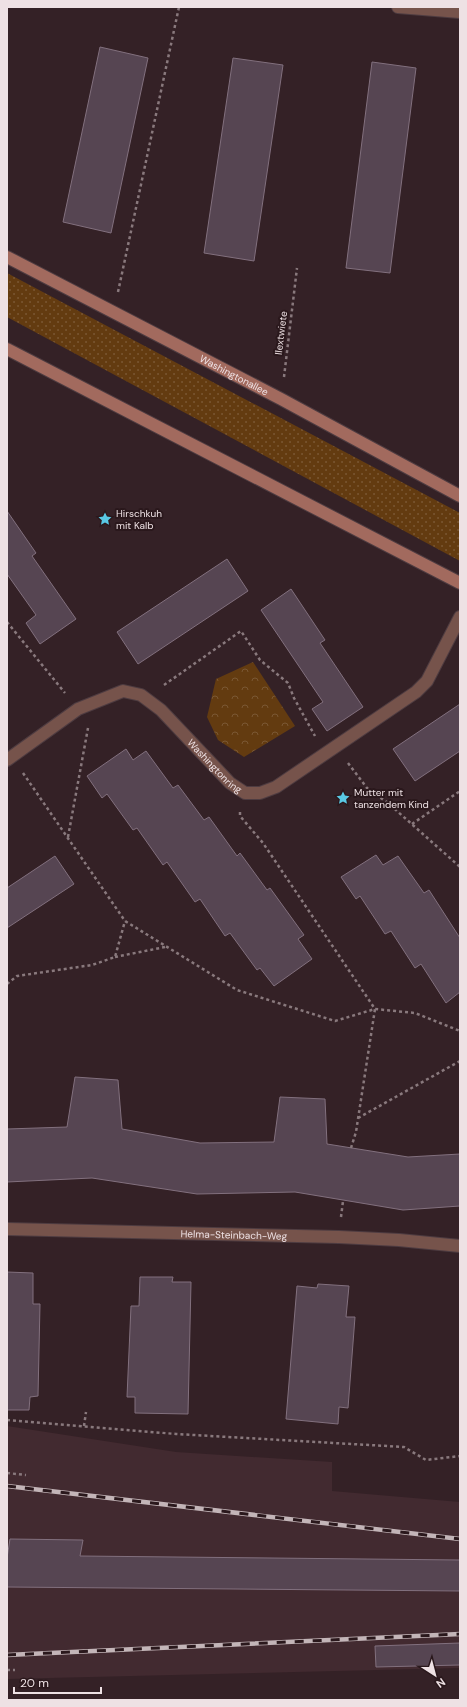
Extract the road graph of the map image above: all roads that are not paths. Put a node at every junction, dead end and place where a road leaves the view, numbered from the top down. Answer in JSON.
{"nodes":[{"id":1,"x":398,"y":7,"type":"edge"},
{"id":2,"x":460,"y":12,"type":"edge"},
{"id":3,"x":7,"y":257,"type":"edge"},
{"id":4,"x":7,"y":349,"type":"edge"},
{"id":5,"x":460,"y":496,"type":"edge"},
{"id":6,"x":460,"y":583,"type":"edge"},
{"id":7,"x":460,"y":617,"type":"edge"},
{"id":8,"x":9,"y":758,"type":"edge"},
{"id":9,"x":7,"y":1229,"type":"edge"},
{"id":10,"x":460,"y":1246,"type":"edge"}],
"edges":[{"from":1,"to":2,"type":"street"},
{"from":3,"to":5,"type":"street","name":"Washingtonallee"},
{"from":4,"to":6,"type":"street"},
{"from":7,"to":8,"type":"street","name":"Washingtonring"},
{"from":9,"to":10,"type":"street","name":"Helma-Steinbach-Weg"}]}
